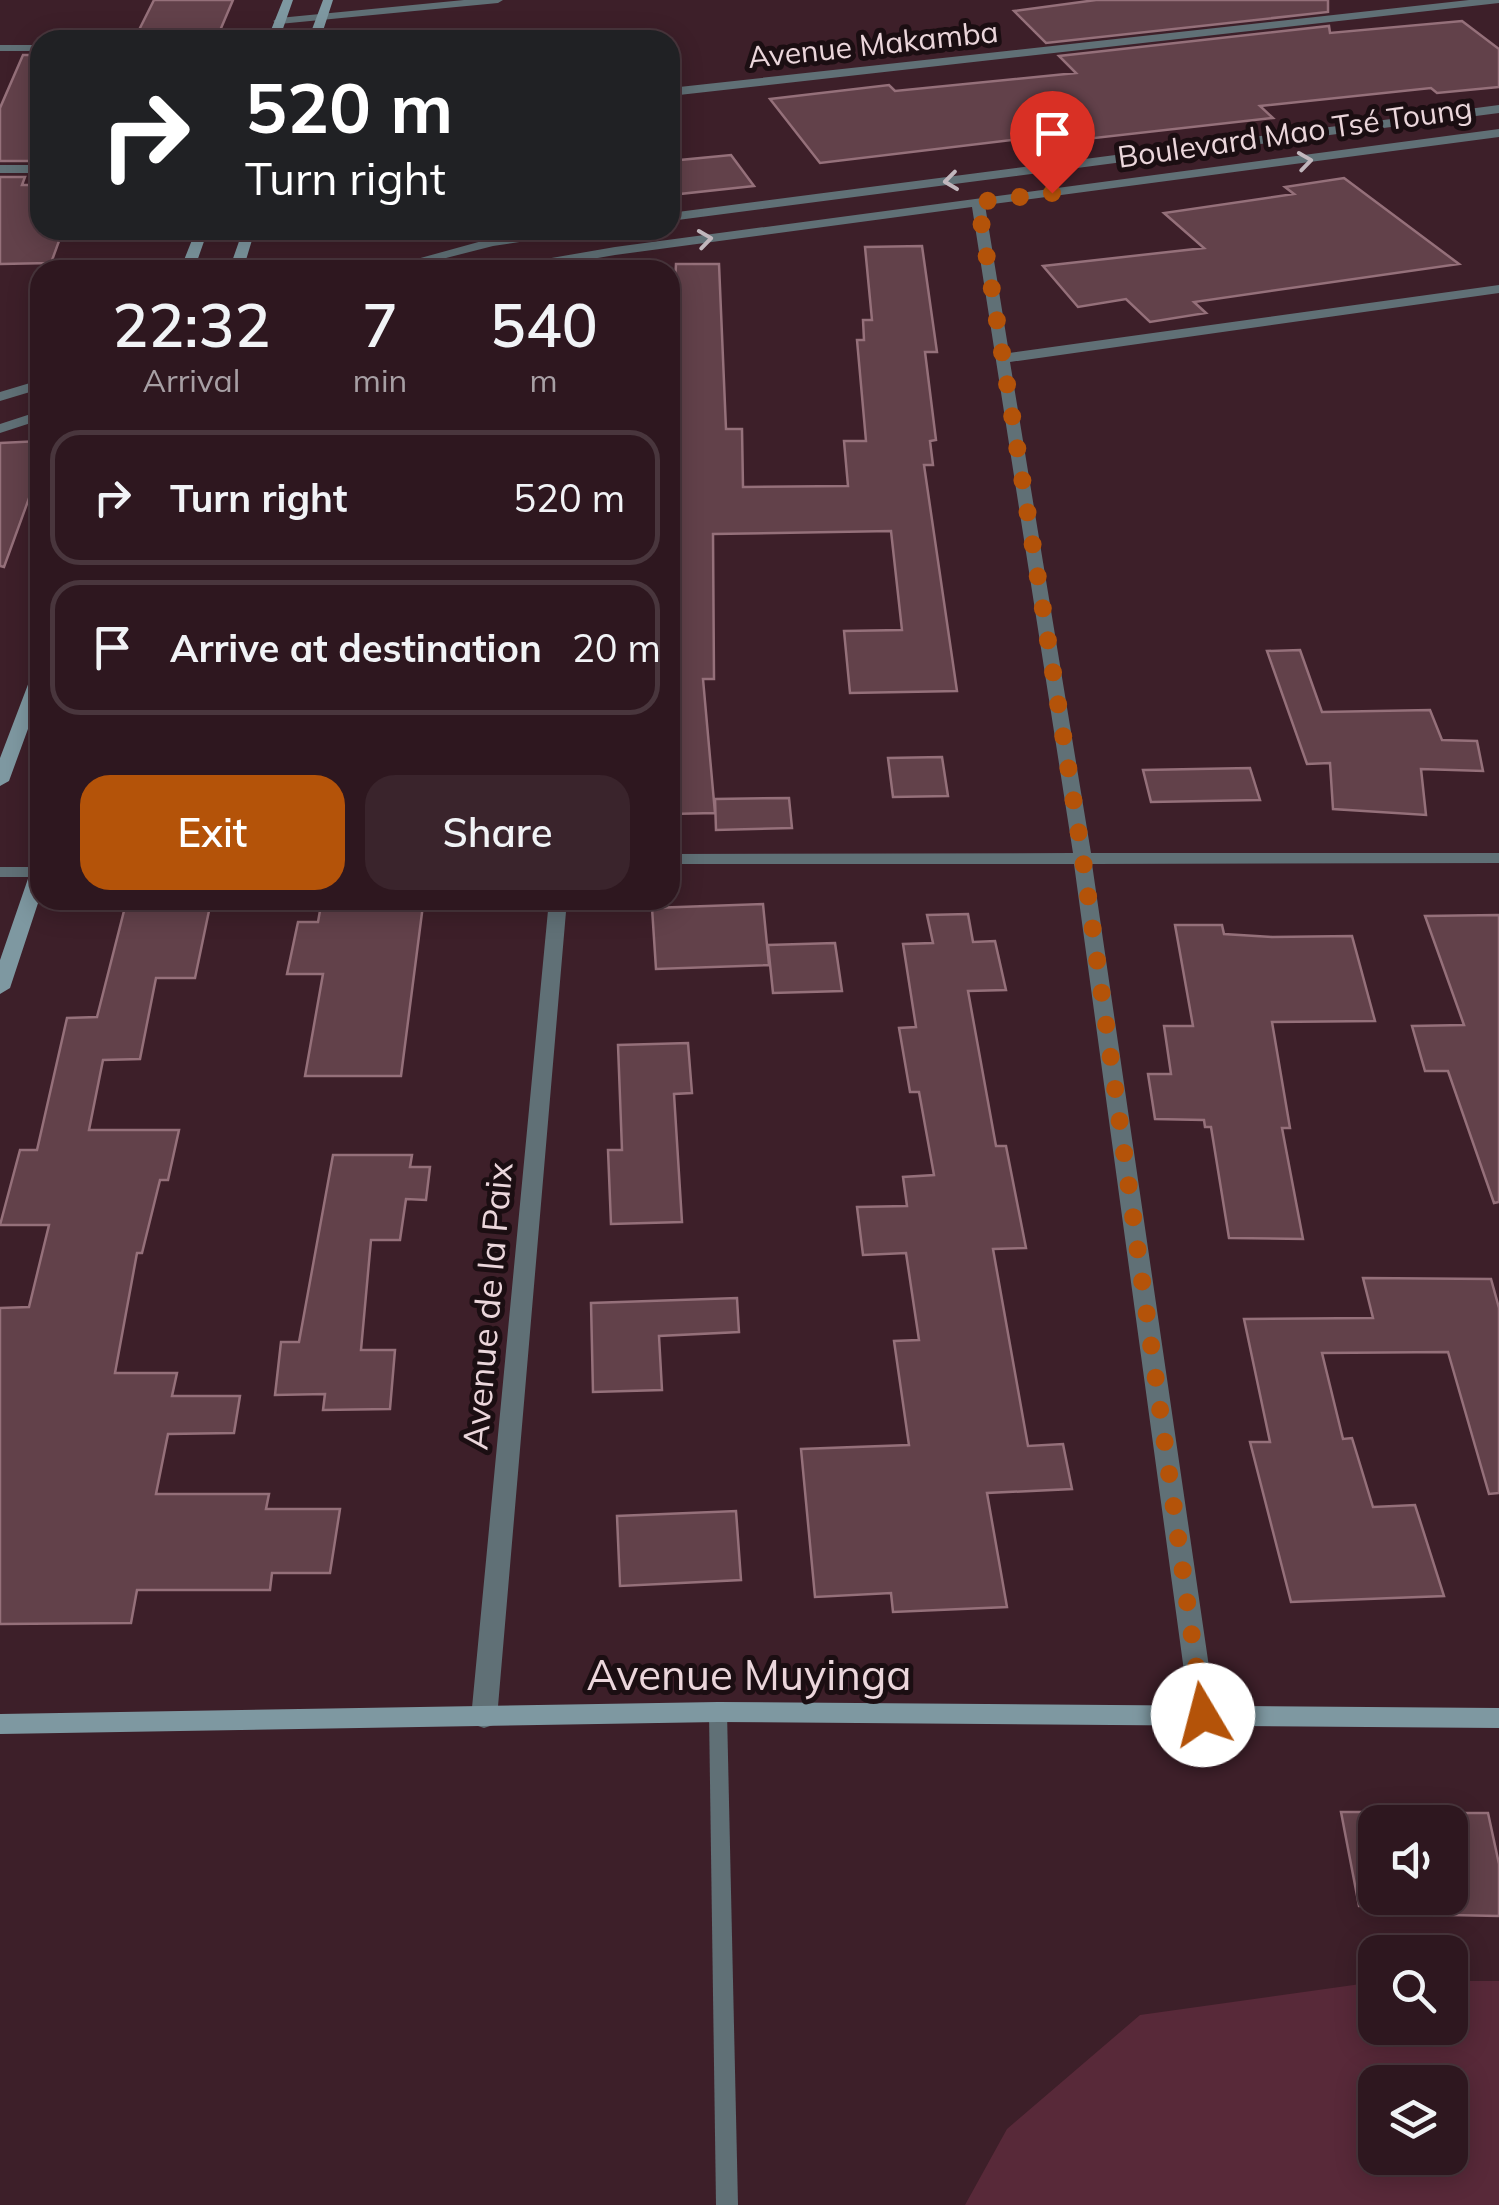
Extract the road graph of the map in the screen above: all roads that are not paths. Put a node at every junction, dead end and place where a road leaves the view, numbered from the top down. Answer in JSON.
{"nodes":[{"id":1,"x":288,"y":0,"type":"edge"},
{"id":2,"x":328,"y":0,"type":"edge"},
{"id":3,"x":498,"y":0,"type":"edge"},
{"id":4,"x":1499,"y":0,"type":"edge"},
{"id":5,"x":322,"y":18,"type":"junction"},
{"id":6,"x":279,"y":21,"type":"junction"},
{"id":7,"x":276,"y":30,"type":"edge"},
{"id":8,"x":318,"y":30,"type":"edge"},
{"id":9,"x":0,"y":48,"type":"edge"},
{"id":10,"x":30,"y":48,"type":"edge"},
{"id":11,"x":680,"y":91,"type":"edge"},
{"id":12,"x":1499,"y":109,"type":"edge"},
{"id":13,"x":1499,"y":133,"type":"edge"},
{"id":14,"x":0,"y":169,"type":"edge"},
{"id":15,"x":30,"y":169,"type":"edge"},
{"id":16,"x":978,"y":202,"type":"junction"},
{"id":17,"x":680,"y":216,"type":"edge"},
{"id":18,"x":506,"y":240,"type":"edge"},
{"id":19,"x":615,"y":251,"type":"junction"},
{"id":20,"x":423,"y":260,"type":"edge"},
{"id":21,"x":562,"y":260,"type":"edge"},
{"id":22,"x":614,"y":260,"type":"edge"},
{"id":23,"x":1499,"y":289,"type":"edge"},
{"id":24,"x":1006,"y":358,"type":"junction"},
{"id":25,"x":30,"y":387,"type":"edge"},
{"id":26,"x":0,"y":397,"type":"edge"},
{"id":27,"x":30,"y":418,"type":"edge"},
{"id":28,"x":0,"y":429,"type":"edge"},
{"id":29,"x":30,"y":701,"type":"edge"},
{"id":30,"x":0,"y":781,"type":"edge"},
{"id":31,"x":1499,"y":858,"type":"edge"},
{"id":32,"x":680,"y":860,"type":"edge"},
{"id":33,"x":1083,"y":860,"type":"junction"},
{"id":34,"x":30,"y":871,"type":"edge"},
{"id":35,"x":0,"y":872,"type":"edge"},
{"id":36,"x":30,"y":900,"type":"edge"},
{"id":37,"x":557,"y":910,"type":"edge"},
{"id":38,"x":0,"y":988,"type":"edge"},
{"id":39,"x":718,"y":1712,"type":"junction"},
{"id":40,"x":1203,"y":1715,"type":"junction"},
{"id":41,"x":484,"y":1718,"type":"junction"},
{"id":42,"x":1499,"y":1718,"type":"edge"},
{"id":43,"x":0,"y":1724,"type":"edge"},
{"id":44,"x":727,"y":2205,"type":"edge"}],
"edges":[{"from":1,"to":6,"type":"street"},
{"from":2,"to":5,"type":"street"},
{"from":3,"to":5,"type":"street"},
{"from":4,"to":11,"type":"street","name":"Avenue Makamba"},
{"from":5,"to":6,"type":"street"},
{"from":5,"to":8,"type":"street"},
{"from":6,"to":7,"type":"street"},
{"from":9,"to":10,"type":"street"},
{"from":12,"to":17,"type":"street","name":"Boulevard Mao Tsé Toung","one_way":true},
{"from":16,"to":13,"type":"street","name":"Boulevard Mao Tsé Toung","one_way":true},
{"from":14,"to":15,"type":"street"},
{"from":19,"to":16,"type":"street","name":"Boulevard Mao Tsé Toung","one_way":true},
{"from":16,"to":24,"type":"street"},
{"from":18,"to":20,"type":"street"},
{"from":19,"to":21,"type":"street","name":"Boulevard Mao Tsé Toung"},
{"from":19,"to":22,"type":"street"},
{"from":23,"to":24,"type":"street"},
{"from":24,"to":33,"type":"street"},
{"from":25,"to":26,"type":"street"},
{"from":27,"to":28,"type":"street"},
{"from":29,"to":30,"type":"street"},
{"from":31,"to":33,"type":"street"},
{"from":32,"to":33,"type":"street"},
{"from":33,"to":40,"type":"street"},
{"from":34,"to":35,"type":"street"},
{"from":36,"to":38,"type":"street"},
{"from":37,"to":41,"type":"street","name":"Avenue de la Paix"},
{"from":39,"to":40,"type":"street","name":"Avenue Muyinga"},
{"from":39,"to":41,"type":"street","name":"Avenue Muyinga"},
{"from":39,"to":44,"type":"lane"},
{"from":40,"to":42,"type":"street","name":"Avenue Muyinga"},
{"from":41,"to":43,"type":"street","name":"Avenue Muyinga"}]}
